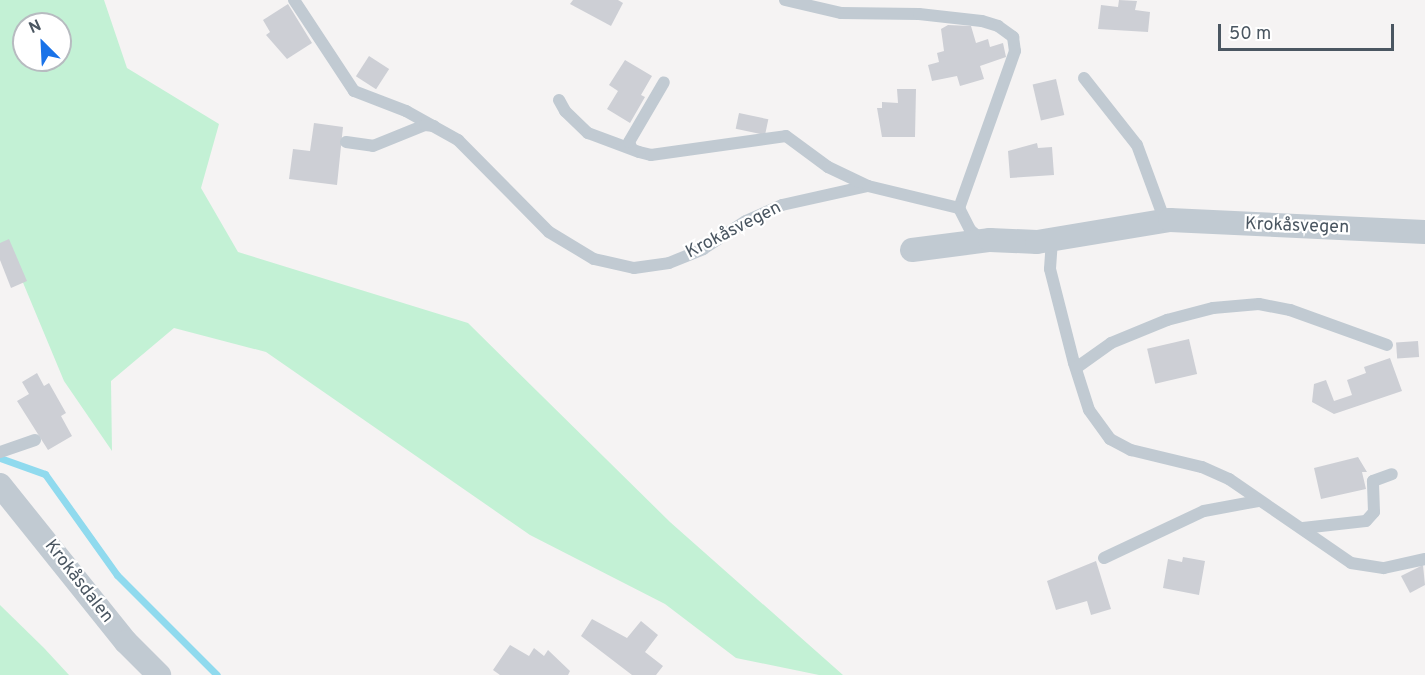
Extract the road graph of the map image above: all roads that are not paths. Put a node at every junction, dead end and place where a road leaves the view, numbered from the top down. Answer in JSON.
{"nodes":[{"id":1,"x":294,"y":0,"type":"edge"},
{"id":2,"x":785,"y":0,"type":"edge"},
{"id":3,"x":1084,"y":78,"type":"dead end"},
{"id":4,"x":664,"y":82,"type":"dead end"},
{"id":5,"x":559,"y":100,"type":"dead end"},
{"id":6,"x":435,"y":126,"type":"junction"},
{"id":7,"x":346,"y":142,"type":"dead end"},
{"id":8,"x":631,"y":147,"type":"junction"},
{"id":9,"x":868,"y":186,"type":"junction"},
{"id":10,"x":959,"y":208,"type":"junction"},
{"id":11,"x":1170,"y":220,"type":"junction"},
{"id":12,"x":1425,"y":232,"type":"edge"},
{"id":13,"x":1052,"y":240,"type":"junction"},
{"id":14,"x":985,"y":241,"type":"junction"},
{"id":15,"x":912,"y":250,"type":"dead end"},
{"id":16,"x":1387,"y":345,"type":"dead end"},
{"id":17,"x":1077,"y":368,"type":"junction"},
{"id":18,"x":35,"y":441,"type":"dead end"},
{"id":19,"x":0,"y":452,"type":"edge"},
{"id":20,"x":1392,"y":474,"type":"dead end"},
{"id":21,"x":0,"y":485,"type":"edge"},
{"id":22,"x":1258,"y":501,"type":"junction"},
{"id":23,"x":1303,"y":528,"type":"junction"},
{"id":24,"x":1104,"y":558,"type":"dead end"},
{"id":25,"x":1425,"y":559,"type":"edge"},
{"id":26,"x":159,"y":675,"type":"edge"}],
"edges":[{"from":1,"to":6,"type":"lane","name":"Krokåsvegen"},
{"from":2,"to":10,"type":"lane"},
{"from":3,"to":11,"type":"lane"},
{"from":4,"to":8,"type":"lane"},
{"from":5,"to":8,"type":"lane","name":"Krokåsvegen"},
{"from":6,"to":7,"type":"lane"},
{"from":6,"to":9,"type":"lane","name":"Krokåsvegen"},
{"from":8,"to":9,"type":"lane","name":"Krokåsvegen"},
{"from":9,"to":10,"type":"lane","name":"Krokåsvegen"},
{"from":10,"to":14,"type":"lane"},
{"from":11,"to":12,"type":"street","name":"Krokåsvegen"},
{"from":11,"to":13,"type":"street","name":"Krokåsvegen"},
{"from":13,"to":14,"type":"street","name":"Krokåsvegen"},
{"from":13,"to":17,"type":"lane"},
{"from":14,"to":15,"type":"street","name":"Krokåsvegen"},
{"from":16,"to":17,"type":"lane"},
{"from":17,"to":22,"type":"lane"},
{"from":18,"to":19,"type":"lane"},
{"from":20,"to":23,"type":"lane"},
{"from":21,"to":26,"type":"street","name":"Krokåsdalen"},
{"from":22,"to":23,"type":"lane"},
{"from":22,"to":24,"type":"lane"},
{"from":23,"to":25,"type":"lane"}]}
